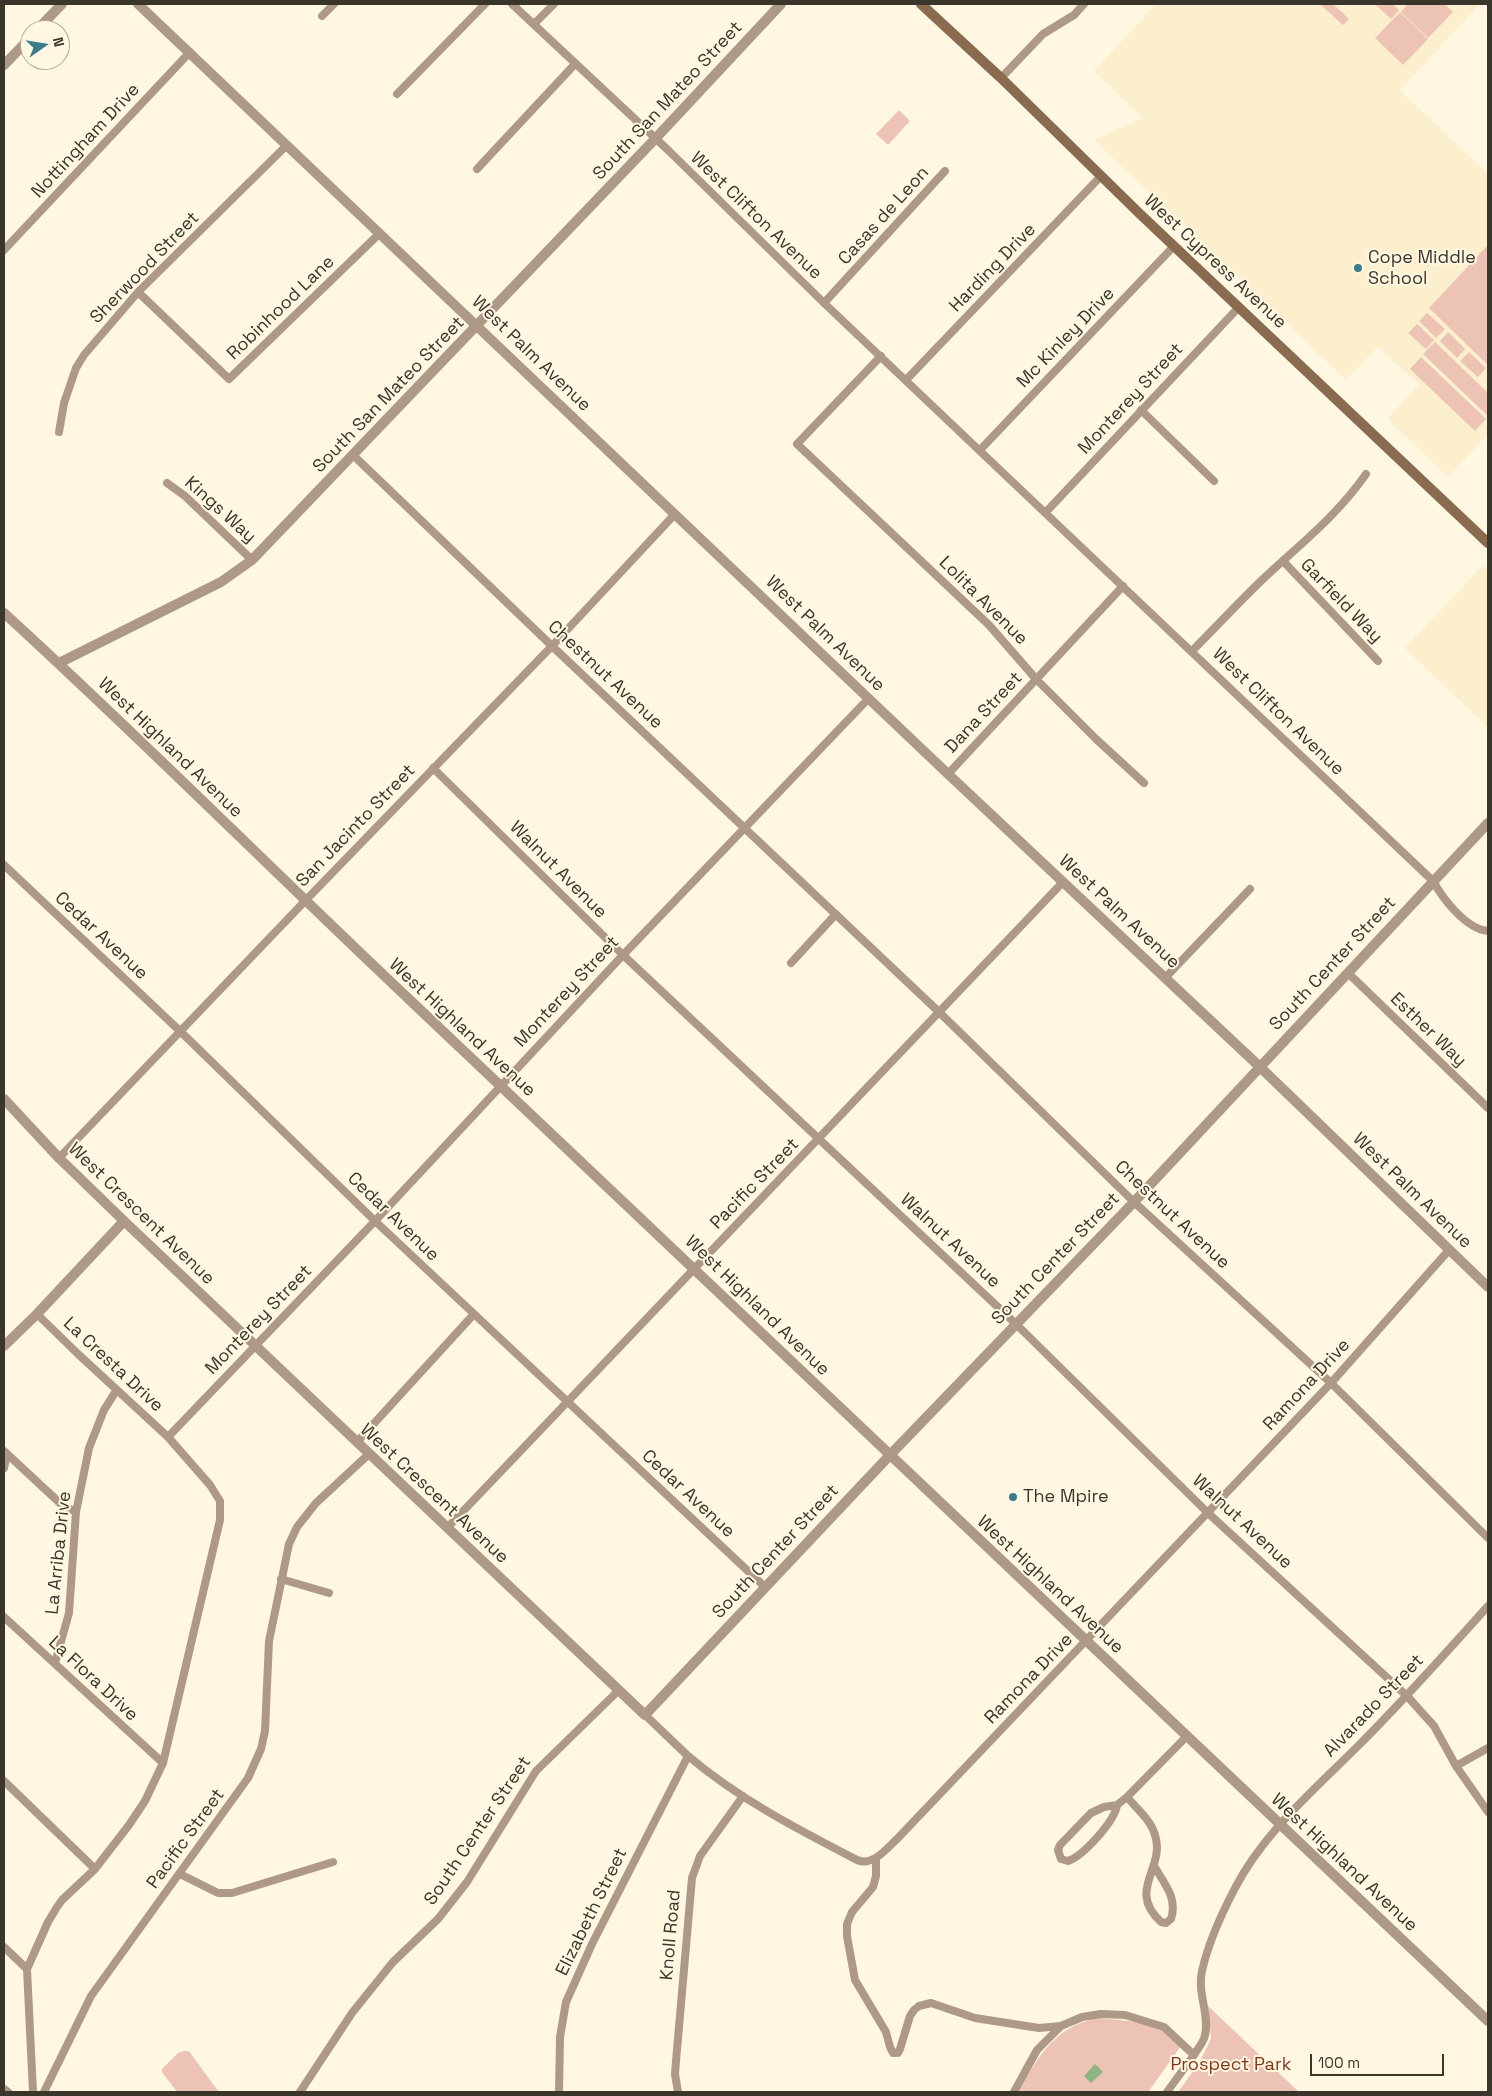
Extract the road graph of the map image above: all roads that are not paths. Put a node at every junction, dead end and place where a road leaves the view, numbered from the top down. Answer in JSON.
{"nodes":[{"id":1,"x":62,"y":4,"type":"edge"},
{"id":2,"x":138,"y":4,"type":"edge"},
{"id":3,"x":334,"y":4,"type":"edge"},
{"id":4,"x":485,"y":4,"type":"edge"},
{"id":5,"x":512,"y":4,"type":"edge"},
{"id":6,"x":554,"y":4,"type":"edge"},
{"id":7,"x":781,"y":4,"type":"edge"},
{"id":8,"x":921,"y":4,"type":"edge"},
{"id":9,"x":1084,"y":4,"type":"edge"},
{"id":10,"x":322,"y":16,"type":"dead end"},
{"id":11,"x":47,"y":20,"type":"edge"},
{"id":12,"x":534,"y":24,"type":"junction"},
{"id":13,"x":20,"y":48,"type":"edge"},
{"id":14,"x":190,"y":52,"type":"junction"},
{"id":15,"x":575,"y":64,"type":"junction"},
{"id":16,"x":4,"y":65,"type":"edge"},
{"id":17,"x":1001,"y":78,"type":"junction"},
{"id":18,"x":397,"y":94,"type":"dead end"},
{"id":19,"x":655,"y":139,"type":"junction"},
{"id":20,"x":287,"y":145,"type":"junction"},
{"id":21,"x":477,"y":169,"type":"dead end"},
{"id":22,"x":945,"y":171,"type":"dead end"},
{"id":23,"x":1101,"y":176,"type":"junction"},
{"id":24,"x":380,"y":233,"type":"junction"},
{"id":25,"x":1174,"y":246,"type":"junction"},
{"id":26,"x":4,"y":250,"type":"edge"},
{"id":27,"x":138,"y":292,"type":"junction"},
{"id":28,"x":824,"y":303,"type":"junction"},
{"id":29,"x":1239,"y":307,"type":"junction"},
{"id":30,"x":478,"y":325,"type":"junction"},
{"id":31,"x":881,"y":356,"type":"junction"},
{"id":32,"x":906,"y":380,"type":"junction"},
{"id":33,"x":1141,"y":410,"type":"junction"},
{"id":34,"x":59,"y":432,"type":"dead end"},
{"id":35,"x":980,"y":450,"type":"junction"},
{"id":36,"x":354,"y":456,"type":"junction"},
{"id":37,"x":1366,"y":474,"type":"dead end"},
{"id":38,"x":1214,"y":481,"type":"dead end"},
{"id":39,"x":167,"y":483,"type":"dead end"},
{"id":40,"x":1046,"y":512,"type":"junction"},
{"id":41,"x":675,"y":514,"type":"junction"},
{"id":42,"x":1488,"y":543,"type":"edge"},
{"id":43,"x":252,"y":560,"type":"junction"},
{"id":44,"x":1283,"y":561,"type":"junction"},
{"id":45,"x":1124,"y":586,"type":"junction"},
{"id":46,"x":4,"y":613,"type":"edge"},
{"id":47,"x":552,"y":646,"type":"junction"},
{"id":48,"x":1192,"y":651,"type":"junction"},
{"id":49,"x":1378,"y":661,"type":"dead end"},
{"id":50,"x":59,"y":663,"type":"junction"},
{"id":51,"x":1036,"y":679,"type":"junction"},
{"id":52,"x":869,"y":698,"type":"junction"},
{"id":53,"x":433,"y":768,"type":"junction"},
{"id":54,"x":948,"y":774,"type":"junction"},
{"id":55,"x":1144,"y":783,"type":"dead end"},
{"id":56,"x":1488,"y":823,"type":"edge"},
{"id":57,"x":745,"y":827,"type":"junction"},
{"id":58,"x":4,"y":865,"type":"edge"},
{"id":59,"x":1433,"y":880,"type":"junction"},
{"id":60,"x":1063,"y":882,"type":"junction"},
{"id":61,"x":1250,"y":889,"type":"dead end"},
{"id":62,"x":305,"y":901,"type":"junction"},
{"id":63,"x":836,"y":914,"type":"junction"},
{"id":64,"x":1488,"y":931,"type":"edge"},
{"id":65,"x":623,"y":955,"type":"junction"},
{"id":66,"x":791,"y":963,"type":"dead end"},
{"id":67,"x":1348,"y":973,"type":"junction"},
{"id":68,"x":1166,"y":977,"type":"junction"},
{"id":69,"x":939,"y":1012,"type":"junction"},
{"id":70,"x":181,"y":1032,"type":"junction"},
{"id":71,"x":1260,"y":1067,"type":"junction"},
{"id":72,"x":500,"y":1086,"type":"junction"},
{"id":73,"x":4,"y":1099,"type":"edge"},
{"id":74,"x":1488,"y":1108,"type":"edge"},
{"id":75,"x":819,"y":1139,"type":"junction"},
{"id":76,"x":59,"y":1158,"type":"junction"},
{"id":77,"x":1134,"y":1202,"type":"junction"},
{"id":78,"x":375,"y":1220,"type":"junction"},
{"id":79,"x":124,"y":1221,"type":"junction"},
{"id":80,"x":1449,"y":1250,"type":"junction"},
{"id":81,"x":694,"y":1268,"type":"junction"},
{"id":82,"x":1488,"y":1287,"type":"edge"},
{"id":83,"x":37,"y":1314,"type":"junction"},
{"id":84,"x":474,"y":1314,"type":"junction"},
{"id":85,"x":1016,"y":1324,"type":"junction"},
{"id":86,"x":4,"y":1346,"type":"edge"},
{"id":87,"x":254,"y":1346,"type":"junction"},
{"id":88,"x":1331,"y":1382,"type":"junction"},
{"id":89,"x":116,"y":1391,"type":"junction"},
{"id":90,"x":568,"y":1401,"type":"junction"},
{"id":91,"x":168,"y":1437,"type":"junction"},
{"id":92,"x":357,"y":1442,"type":"junction"},
{"id":93,"x":6,"y":1453,"type":"edge"},
{"id":94,"x":369,"y":1454,"type":"junction"},
{"id":95,"x":890,"y":1455,"type":"junction"},
{"id":96,"x":4,"y":1468,"type":"edge"},
{"id":97,"x":76,"y":1512,"type":"junction"},
{"id":98,"x":1208,"y":1513,"type":"junction"},
{"id":99,"x":447,"y":1528,"type":"junction"},
{"id":100,"x":1488,"y":1538,"type":"edge"},
{"id":101,"x":281,"y":1579,"type":"junction"},
{"id":102,"x":765,"y":1587,"type":"junction"},
{"id":103,"x":329,"y":1593,"type":"dead end"},
{"id":104,"x":1488,"y":1606,"type":"edge"},
{"id":105,"x":4,"y":1617,"type":"edge"},
{"id":106,"x":1087,"y":1640,"type":"junction"},
{"id":107,"x":55,"y":1663,"type":"junction"},
{"id":108,"x":618,"y":1691,"type":"junction"},
{"id":109,"x":1407,"y":1696,"type":"junction"},
{"id":110,"x":645,"y":1715,"type":"junction"},
{"id":111,"x":1186,"y":1737,"type":"junction"},
{"id":112,"x":1488,"y":1748,"type":"edge"},
{"id":113,"x":688,"y":1756,"type":"junction"},
{"id":114,"x":163,"y":1764,"type":"junction"},
{"id":115,"x":1456,"y":1766,"type":"junction"},
{"id":116,"x":4,"y":1781,"type":"edge"},
{"id":117,"x":743,"y":1796,"type":"junction"},
{"id":118,"x":1127,"y":1798,"type":"junction"},
{"id":119,"x":1117,"y":1805,"type":"junction"},
{"id":120,"x":1488,"y":1812,"type":"edge"},
{"id":121,"x":1280,"y":1825,"type":"junction"},
{"id":122,"x":876,"y":1858,"type":"junction"},
{"id":123,"x":333,"y":1862,"type":"dead end"},
{"id":124,"x":1154,"y":1866,"type":"junction"},
{"id":125,"x":95,"y":1870,"type":"junction"},
{"id":126,"x":180,"y":1874,"type":"junction"},
{"id":127,"x":4,"y":1947,"type":"edge"},
{"id":128,"x":27,"y":1969,"type":"junction"},
{"id":129,"x":1488,"y":2021,"type":"edge"},
{"id":130,"x":1061,"y":2026,"type":"junction"},
{"id":131,"x":1194,"y":2054,"type":"junction"},
{"id":132,"x":4,"y":2089,"type":"edge"},
{"id":133,"x":8,"y":2092,"type":"edge"},
{"id":134,"x":33,"y":2092,"type":"edge"},
{"id":135,"x":44,"y":2092,"type":"edge"},
{"id":136,"x":300,"y":2092,"type":"edge"},
{"id":137,"x":559,"y":2092,"type":"edge"},
{"id":138,"x":678,"y":2092,"type":"edge"},
{"id":139,"x":1014,"y":2092,"type":"edge"},
{"id":140,"x":1167,"y":2092,"type":"edge"}],
"edges":[{"from":1,"to":11,"type":"street"},
{"from":2,"to":14,"type":"street","name":"West Palm Avenue"},
{"from":3,"to":10,"type":"street"},
{"from":4,"to":18,"type":"street"},
{"from":5,"to":12,"type":"street","name":"West Clifton Avenue"},
{"from":6,"to":12,"type":"street"},
{"from":7,"to":19,"type":"street","name":"South San Mateo Street"},
{"from":8,"to":17,"type":"main road","name":"West Cypress Avenue"},
{"from":9,"to":17,"type":"street"},
{"from":12,"to":15,"type":"street","name":"West Clifton Avenue"},
{"from":13,"to":16,"type":"street"},
{"from":14,"to":20,"type":"street","name":"West Palm Avenue"},
{"from":14,"to":26,"type":"street","name":"Nottingham Drive"},
{"from":15,"to":19,"type":"street","name":"West Clifton Avenue"},
{"from":15,"to":21,"type":"street"},
{"from":17,"to":23,"type":"main road","name":"West Cypress Avenue"},
{"from":19,"to":28,"type":"street","name":"West Clifton Avenue"},
{"from":19,"to":30,"type":"street","name":"South San Mateo Street"},
{"from":20,"to":24,"type":"street","name":"West Palm Avenue"},
{"from":20,"to":27,"type":"street","name":"Sherwood Street"},
{"from":22,"to":28,"type":"street","name":"Casas de Leon"},
{"from":23,"to":25,"type":"main road","name":"West Cypress Avenue"},
{"from":23,"to":32,"type":"street","name":"Harding Drive"},
{"from":24,"to":27,"type":"street","name":"Robinhood Lane"},
{"from":24,"to":30,"type":"street","name":"West Palm Avenue"},
{"from":25,"to":29,"type":"main road","name":"West Cypress Avenue"},
{"from":25,"to":35,"type":"street","name":"Mc Kinley Drive"},
{"from":27,"to":34,"type":"street","name":"Sherwood Street"},
{"from":28,"to":31,"type":"street","name":"West Clifton Avenue"},
{"from":29,"to":33,"type":"street","name":"Monterey Street"},
{"from":29,"to":42,"type":"main road","name":"West Cypress Avenue"},
{"from":30,"to":36,"type":"street","name":"South San Mateo Street"},
{"from":30,"to":41,"type":"street","name":"West Palm Avenue"},
{"from":31,"to":32,"type":"street","name":"West Clifton Avenue"},
{"from":31,"to":51,"type":"street","name":"Lolita Avenue"},
{"from":32,"to":35,"type":"street","name":"West Clifton Avenue"},
{"from":33,"to":38,"type":"street"},
{"from":33,"to":40,"type":"street","name":"Monterey Street"},
{"from":35,"to":40,"type":"street","name":"West Clifton Avenue"},
{"from":36,"to":43,"type":"street","name":"South San Mateo Street"},
{"from":36,"to":47,"type":"street","name":"Chestnut Avenue"},
{"from":37,"to":44,"type":"street","name":"Garfield Way"},
{"from":39,"to":43,"type":"street","name":"Kings Way"},
{"from":40,"to":45,"type":"street","name":"West Clifton Avenue"},
{"from":41,"to":47,"type":"street","name":"San Jacinto Street"},
{"from":41,"to":52,"type":"street","name":"West Palm Avenue"},
{"from":43,"to":50,"type":"street","name":"South San Mateo Street"},
{"from":44,"to":48,"type":"street","name":"Garfield Way"},
{"from":44,"to":49,"type":"street","name":"Garfield Way"},
{"from":45,"to":48,"type":"street","name":"West Clifton Avenue"},
{"from":45,"to":51,"type":"street","name":"Dana Street"},
{"from":46,"to":50,"type":"street","name":"West Highland Avenue"},
{"from":47,"to":53,"type":"street","name":"San Jacinto Street"},
{"from":47,"to":57,"type":"street","name":"Chestnut Avenue"},
{"from":48,"to":59,"type":"street","name":"West Clifton Avenue"},
{"from":50,"to":62,"type":"street","name":"West Highland Avenue"},
{"from":51,"to":54,"type":"street","name":"Dana Street"},
{"from":51,"to":55,"type":"street","name":"Lolita Avenue"},
{"from":52,"to":54,"type":"street","name":"West Palm Avenue"},
{"from":52,"to":57,"type":"street","name":"Monterey Street"},
{"from":53,"to":62,"type":"street","name":"San Jacinto Street"},
{"from":53,"to":65,"type":"street","name":"Walnut Avenue"},
{"from":54,"to":60,"type":"street","name":"West Palm Avenue"},
{"from":56,"to":59,"type":"street","name":"South Center Street"},
{"from":57,"to":63,"type":"street","name":"Chestnut Avenue"},
{"from":57,"to":65,"type":"street","name":"Monterey Street"},
{"from":58,"to":70,"type":"street","name":"Cedar Avenue"},
{"from":59,"to":64,"type":"street","name":"West Clifton Avenue"},
{"from":59,"to":67,"type":"street","name":"South Center Street"},
{"from":60,"to":68,"type":"street","name":"West Palm Avenue"},
{"from":60,"to":69,"type":"street","name":"Pacific Street"},
{"from":61,"to":68,"type":"street"},
{"from":62,"to":70,"type":"street","name":"San Jacinto Street"},
{"from":62,"to":72,"type":"street","name":"West Highland Avenue"},
{"from":63,"to":66,"type":"street"},
{"from":63,"to":69,"type":"street","name":"Chestnut Avenue"},
{"from":65,"to":72,"type":"street","name":"Monterey Street"},
{"from":65,"to":75,"type":"street","name":"Walnut Avenue"},
{"from":67,"to":71,"type":"street","name":"South Center Street"},
{"from":67,"to":74,"type":"street","name":"Esther Way"},
{"from":68,"to":71,"type":"street","name":"West Palm Avenue"},
{"from":69,"to":75,"type":"street","name":"Pacific Street"},
{"from":69,"to":77,"type":"street","name":"Chestnut Avenue"},
{"from":70,"to":76,"type":"street","name":"San Jacinto Street"},
{"from":70,"to":78,"type":"street","name":"Cedar Avenue"},
{"from":71,"to":77,"type":"street","name":"South Center Street"},
{"from":71,"to":80,"type":"street","name":"West Palm Avenue"},
{"from":72,"to":78,"type":"street","name":"Monterey Street"},
{"from":72,"to":81,"type":"street","name":"West Highland Avenue"},
{"from":73,"to":76,"type":"street","name":"West Crescent Avenue"},
{"from":75,"to":81,"type":"street","name":"Pacific Street"},
{"from":75,"to":85,"type":"street","name":"Walnut Avenue"},
{"from":76,"to":79,"type":"street","name":"West Crescent Avenue"},
{"from":77,"to":85,"type":"street","name":"South Center Street"},
{"from":77,"to":88,"type":"street","name":"Chestnut Avenue"},
{"from":78,"to":84,"type":"street","name":"Cedar Avenue"},
{"from":78,"to":87,"type":"street","name":"Monterey Street"},
{"from":79,"to":83,"type":"street"},
{"from":79,"to":87,"type":"street","name":"West Crescent Avenue"},
{"from":80,"to":82,"type":"street","name":"West Palm Avenue"},
{"from":80,"to":88,"type":"street","name":"Ramona Drive"},
{"from":81,"to":90,"type":"street","name":"Pacific Street"},
{"from":81,"to":95,"type":"street","name":"West Highland Avenue"},
{"from":83,"to":86,"type":"street"},
{"from":83,"to":89,"type":"street","name":"La Cresta Drive"},
{"from":84,"to":90,"type":"street","name":"Cedar Avenue"},
{"from":84,"to":92,"type":"street"},
{"from":85,"to":95,"type":"street","name":"South Center Street"},
{"from":85,"to":98,"type":"street","name":"Walnut Avenue"},
{"from":87,"to":91,"type":"street","name":"Monterey Street"},
{"from":87,"to":92,"type":"street","name":"West Crescent Avenue"},
{"from":88,"to":98,"type":"street","name":"Ramona Drive"},
{"from":88,"to":100,"type":"street","name":"Chestnut Avenue"},
{"from":89,"to":91,"type":"street","name":"La Cresta Drive"},
{"from":89,"to":97,"type":"street","name":"La Arriba Drive"},
{"from":90,"to":99,"type":"street","name":"Pacific Street"},
{"from":90,"to":102,"type":"street","name":"Cedar Avenue"},
{"from":91,"to":114,"type":"street"},
{"from":92,"to":94,"type":"street","name":"West Crescent Avenue"},
{"from":93,"to":96,"type":"street"},
{"from":93,"to":97,"type":"street"},
{"from":94,"to":99,"type":"street","name":"West Crescent Avenue"},
{"from":94,"to":101,"type":"street","name":"Pacific Street"},
{"from":95,"to":102,"type":"street","name":"South Center Street"},
{"from":95,"to":106,"type":"street","name":"West Highland Avenue"},
{"from":97,"to":107,"type":"street","name":"La Arriba Drive"},
{"from":98,"to":106,"type":"street","name":"Ramona Drive"},
{"from":98,"to":109,"type":"street","name":"Walnut Avenue"},
{"from":99,"to":108,"type":"street","name":"West Crescent Avenue"},
{"from":101,"to":103,"type":"street"},
{"from":101,"to":126,"type":"street","name":"Pacific Street"},
{"from":102,"to":110,"type":"street","name":"South Center Street"},
{"from":104,"to":109,"type":"street","name":"Alvarado Street"},
{"from":105,"to":107,"type":"street","name":"La Flora Drive"},
{"from":106,"to":111,"type":"street","name":"West Highland Avenue"},
{"from":106,"to":122,"type":"street","name":"Ramona Drive"},
{"from":107,"to":114,"type":"street","name":"La Flora Drive"},
{"from":108,"to":110,"type":"street","name":"West Crescent Avenue"},
{"from":108,"to":136,"type":"street","name":"South Center Street"},
{"from":109,"to":115,"type":"street","name":"Walnut Avenue"},
{"from":109,"to":121,"type":"street","name":"Alvarado Street"},
{"from":110,"to":113,"type":"street","name":"West Crescent Avenue"},
{"from":111,"to":118,"type":"street"},
{"from":111,"to":121,"type":"street","name":"West Highland Avenue"},
{"from":112,"to":115,"type":"street"},
{"from":113,"to":117,"type":"street","name":"West Crescent Avenue"},
{"from":113,"to":137,"type":"street","name":"Elizabeth Street"},
{"from":114,"to":125,"type":"street"},
{"from":115,"to":120,"type":"street","name":"Walnut Avenue"},
{"from":116,"to":125,"type":"street"},
{"from":117,"to":122,"type":"street","name":"West Crescent Avenue"},
{"from":117,"to":138,"type":"street","name":"Knoll Road"},
{"from":118,"to":119,"type":"street"},
{"from":118,"to":124,"type":"street"},
{"from":119,"to":119,"type":"street"},
{"from":121,"to":129,"type":"street","name":"West Highland Avenue"},
{"from":121,"to":131,"type":"street","name":"Alvarado Street"},
{"from":122,"to":130,"type":"street"},
{"from":123,"to":126,"type":"street"},
{"from":124,"to":124,"type":"street"},
{"from":125,"to":128,"type":"street"},
{"from":126,"to":135,"type":"street","name":"Pacific Street"},
{"from":127,"to":128,"type":"street"},
{"from":128,"to":134,"type":"street"},
{"from":130,"to":131,"type":"street"},
{"from":130,"to":139,"type":"street"},
{"from":131,"to":140,"type":"street","name":"Alvarado Street"},
{"from":132,"to":133,"type":"street"}]}
